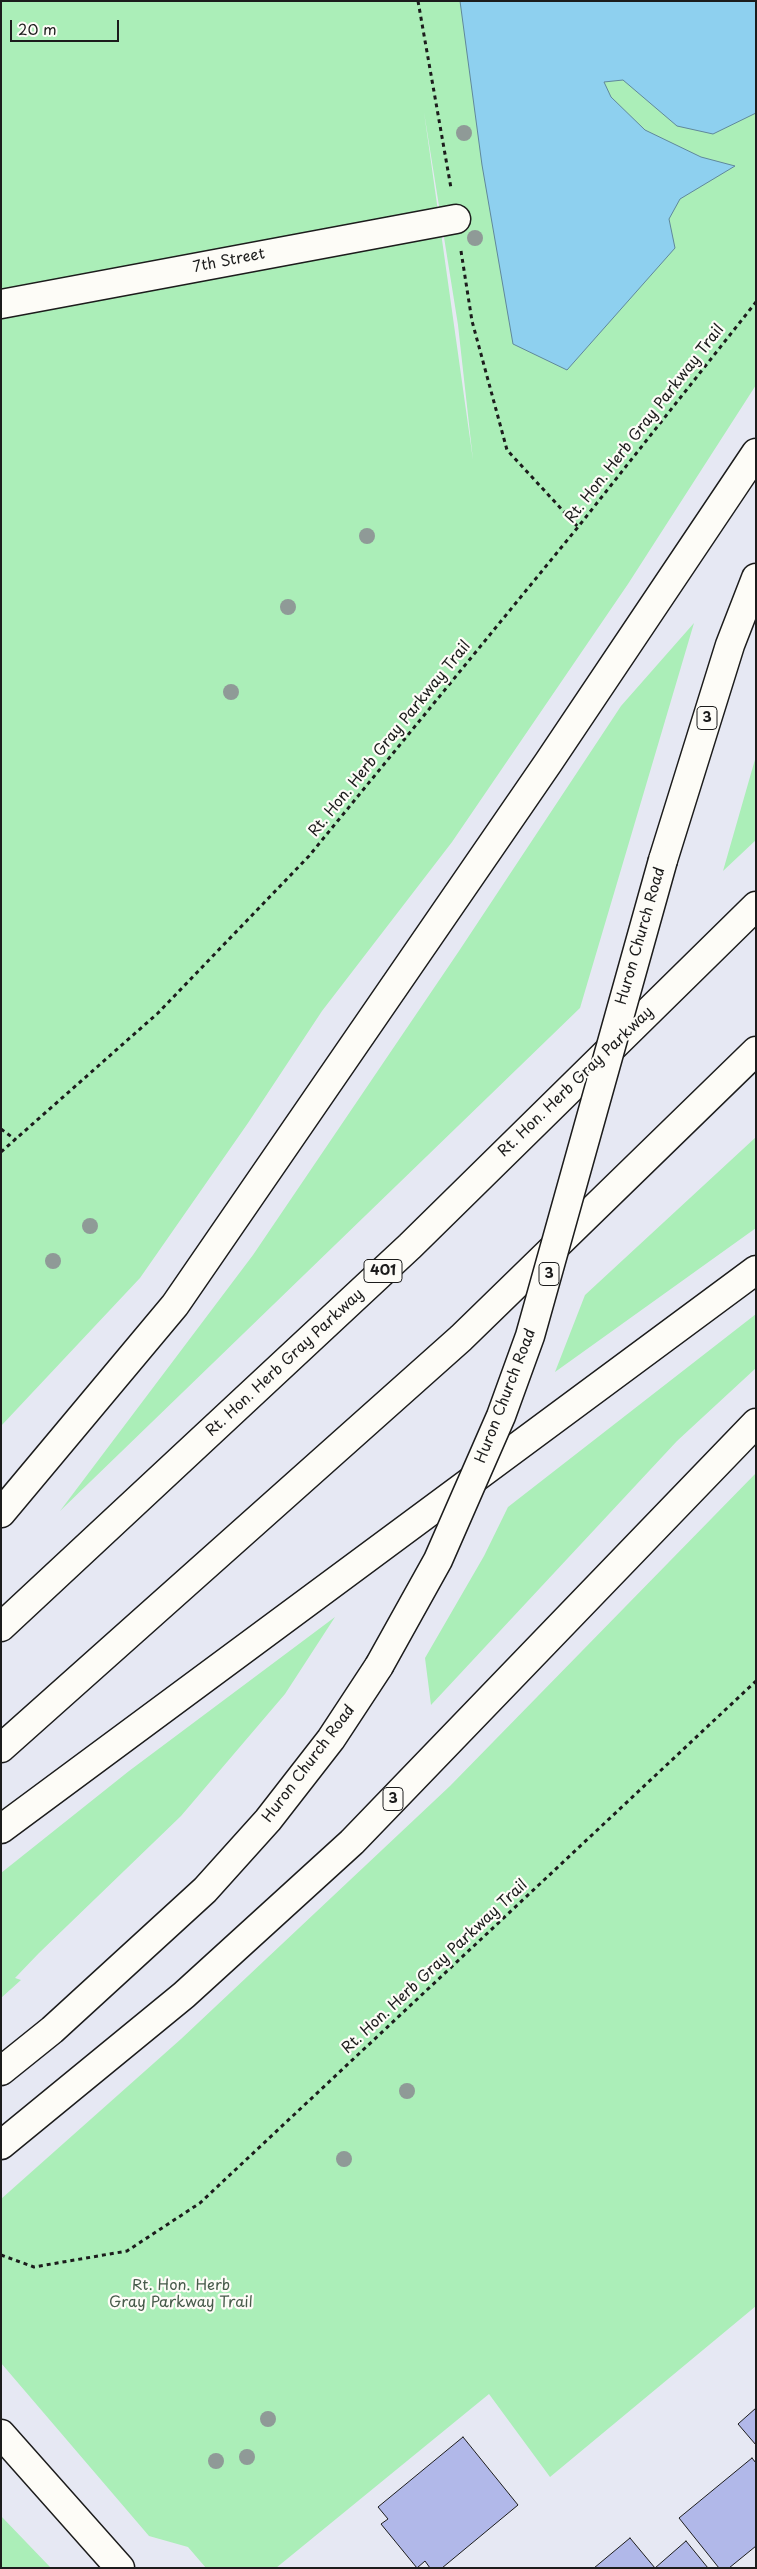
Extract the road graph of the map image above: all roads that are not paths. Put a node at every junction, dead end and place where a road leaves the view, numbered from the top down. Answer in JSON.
{"nodes":[{"id":1,"x":456,"y":219,"type":"road end"},
{"id":2,"x":1,"y":304,"type":"edge"},
{"id":3,"x":756,"y":453,"type":"edge"},
{"id":4,"x":756,"y":578,"type":"edge"},
{"id":5,"x":756,"y":906,"type":"edge"},
{"id":6,"x":756,"y":1051,"type":"edge"},
{"id":7,"x":756,"y":1270,"type":"edge"},
{"id":8,"x":756,"y":1423,"type":"edge"},
{"id":9,"x":1,"y":1512,"type":"edge"},
{"id":10,"x":1,"y":1627,"type":"edge"},
{"id":11,"x":1,"y":1748,"type":"edge"},
{"id":12,"x":1,"y":1829,"type":"edge"},
{"id":13,"x":1,"y":2071,"type":"edge"},
{"id":14,"x":1,"y":2145,"type":"edge"},
{"id":15,"x":1,"y":2434,"type":"edge"},
{"id":16,"x":120,"y":2568,"type":"edge"}],
"edges":[{"from":1,"to":2,"type":"main road","name":"7th Street"},
{"from":3,"to":9,"type":"main road"},
{"from":4,"to":13,"type":"main road","name":"Huron Church Road","number":"3","bridge":true},
{"from":5,"to":10,"type":"main road","name":"Rt. Hon. Herb Gray Parkway","number":"401"},
{"from":6,"to":11,"type":"main road"},
{"from":7,"to":12,"type":"main road"},
{"from":8,"to":14,"type":"main road","number":"3"},
{"from":15,"to":16,"type":"main road"}]}
